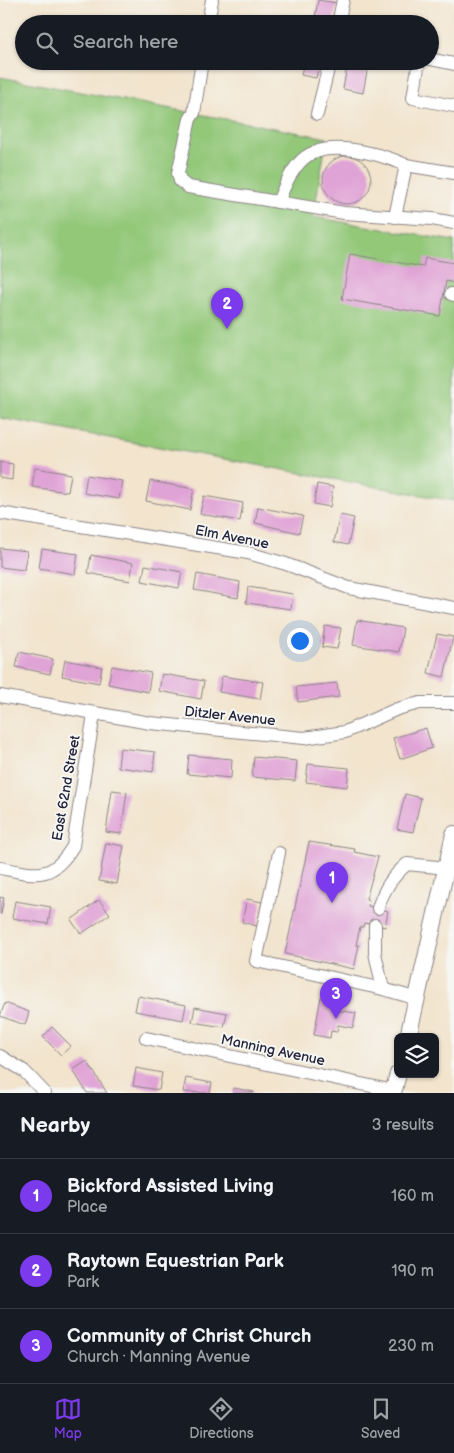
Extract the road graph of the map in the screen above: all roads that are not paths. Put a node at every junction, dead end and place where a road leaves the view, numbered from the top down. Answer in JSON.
{"nodes":[{"id":1,"x":212,"y":0,"type":"edge"},
{"id":2,"x":344,"y":0,"type":"edge"},
{"id":3,"x":210,"y":15,"type":"edge"},
{"id":4,"x":340,"y":15,"type":"edge"},
{"id":5,"x":439,"y":61,"type":"edge"},
{"id":6,"x":454,"y":64,"type":"edge"},
{"id":7,"x":201,"y":70,"type":"edge"},
{"id":8,"x":328,"y":70,"type":"edge"},
{"id":9,"x":418,"y":70,"type":"edge"},
{"id":10,"x":454,"y":106,"type":"edge"},
{"id":11,"x":317,"y":114,"type":"dead end"},
{"id":12,"x":406,"y":164,"type":"junction"},
{"id":13,"x":454,"y":173,"type":"edge"},
{"id":14,"x":278,"y":202,"type":"junction"},
{"id":15,"x":395,"y":217,"type":"junction"},
{"id":16,"x":454,"y":223,"type":"edge"},
{"id":17,"x":0,"y":513,"type":"edge"},
{"id":18,"x":454,"y":608,"type":"edge"},
{"id":19,"x":0,"y":696,"type":"edge"},
{"id":20,"x":454,"y":703,"type":"edge"},
{"id":21,"x":94,"y":714,"type":"junction"},
{"id":22,"x":454,"y":834,"type":"edge"},
{"id":23,"x":279,"y":853,"type":"dead end"},
{"id":24,"x":0,"y":868,"type":"edge"},
{"id":25,"x":447,"y":868,"type":"junction"},
{"id":26,"x":378,"y":908,"type":"dead end"},
{"id":27,"x":375,"y":925,"type":"dead end"},
{"id":28,"x":383,"y":989,"type":"junction"},
{"id":29,"x":418,"y":999,"type":"junction"},
{"id":30,"x":409,"y":1033,"type":"edge"},
{"id":31,"x":146,"y":1038,"type":"dead end"},
{"id":32,"x":0,"y":1056,"type":"edge"},
{"id":33,"x":397,"y":1078,"type":"edge"},
{"id":34,"x":394,"y":1092,"type":"edge"},
{"id":35,"x":45,"y":1093,"type":"edge"}],
"edges":[{"from":1,"to":3,"type":"street"},
{"from":2,"to":4,"type":"street"},
{"from":5,"to":6,"type":"street"},
{"from":7,"to":14,"type":"street"},
{"from":8,"to":11,"type":"street"},
{"from":9,"to":10,"type":"street"},
{"from":12,"to":13,"type":"street"},
{"from":12,"to":14,"type":"street"},
{"from":12,"to":15,"type":"street"},
{"from":14,"to":15,"type":"street"},
{"from":15,"to":16,"type":"street"},
{"from":17,"to":18,"type":"street","name":"Elm Avenue"},
{"from":19,"to":21,"type":"street","name":"Ditzler Avenue"},
{"from":20,"to":21,"type":"street","name":"Ditzler Avenue"},
{"from":21,"to":24,"type":"street","name":"East 62nd Street"},
{"from":22,"to":25,"type":"main road"},
{"from":23,"to":28,"type":"street"},
{"from":25,"to":26,"type":"street"},
{"from":25,"to":29,"type":"main road"},
{"from":27,"to":28,"type":"street"},
{"from":28,"to":29,"type":"street"},
{"from":29,"to":30,"type":"main road"},
{"from":31,"to":34,"type":"street","name":"Manning Avenue"},
{"from":32,"to":35,"type":"street"},
{"from":33,"to":34,"type":"main road"}]}
